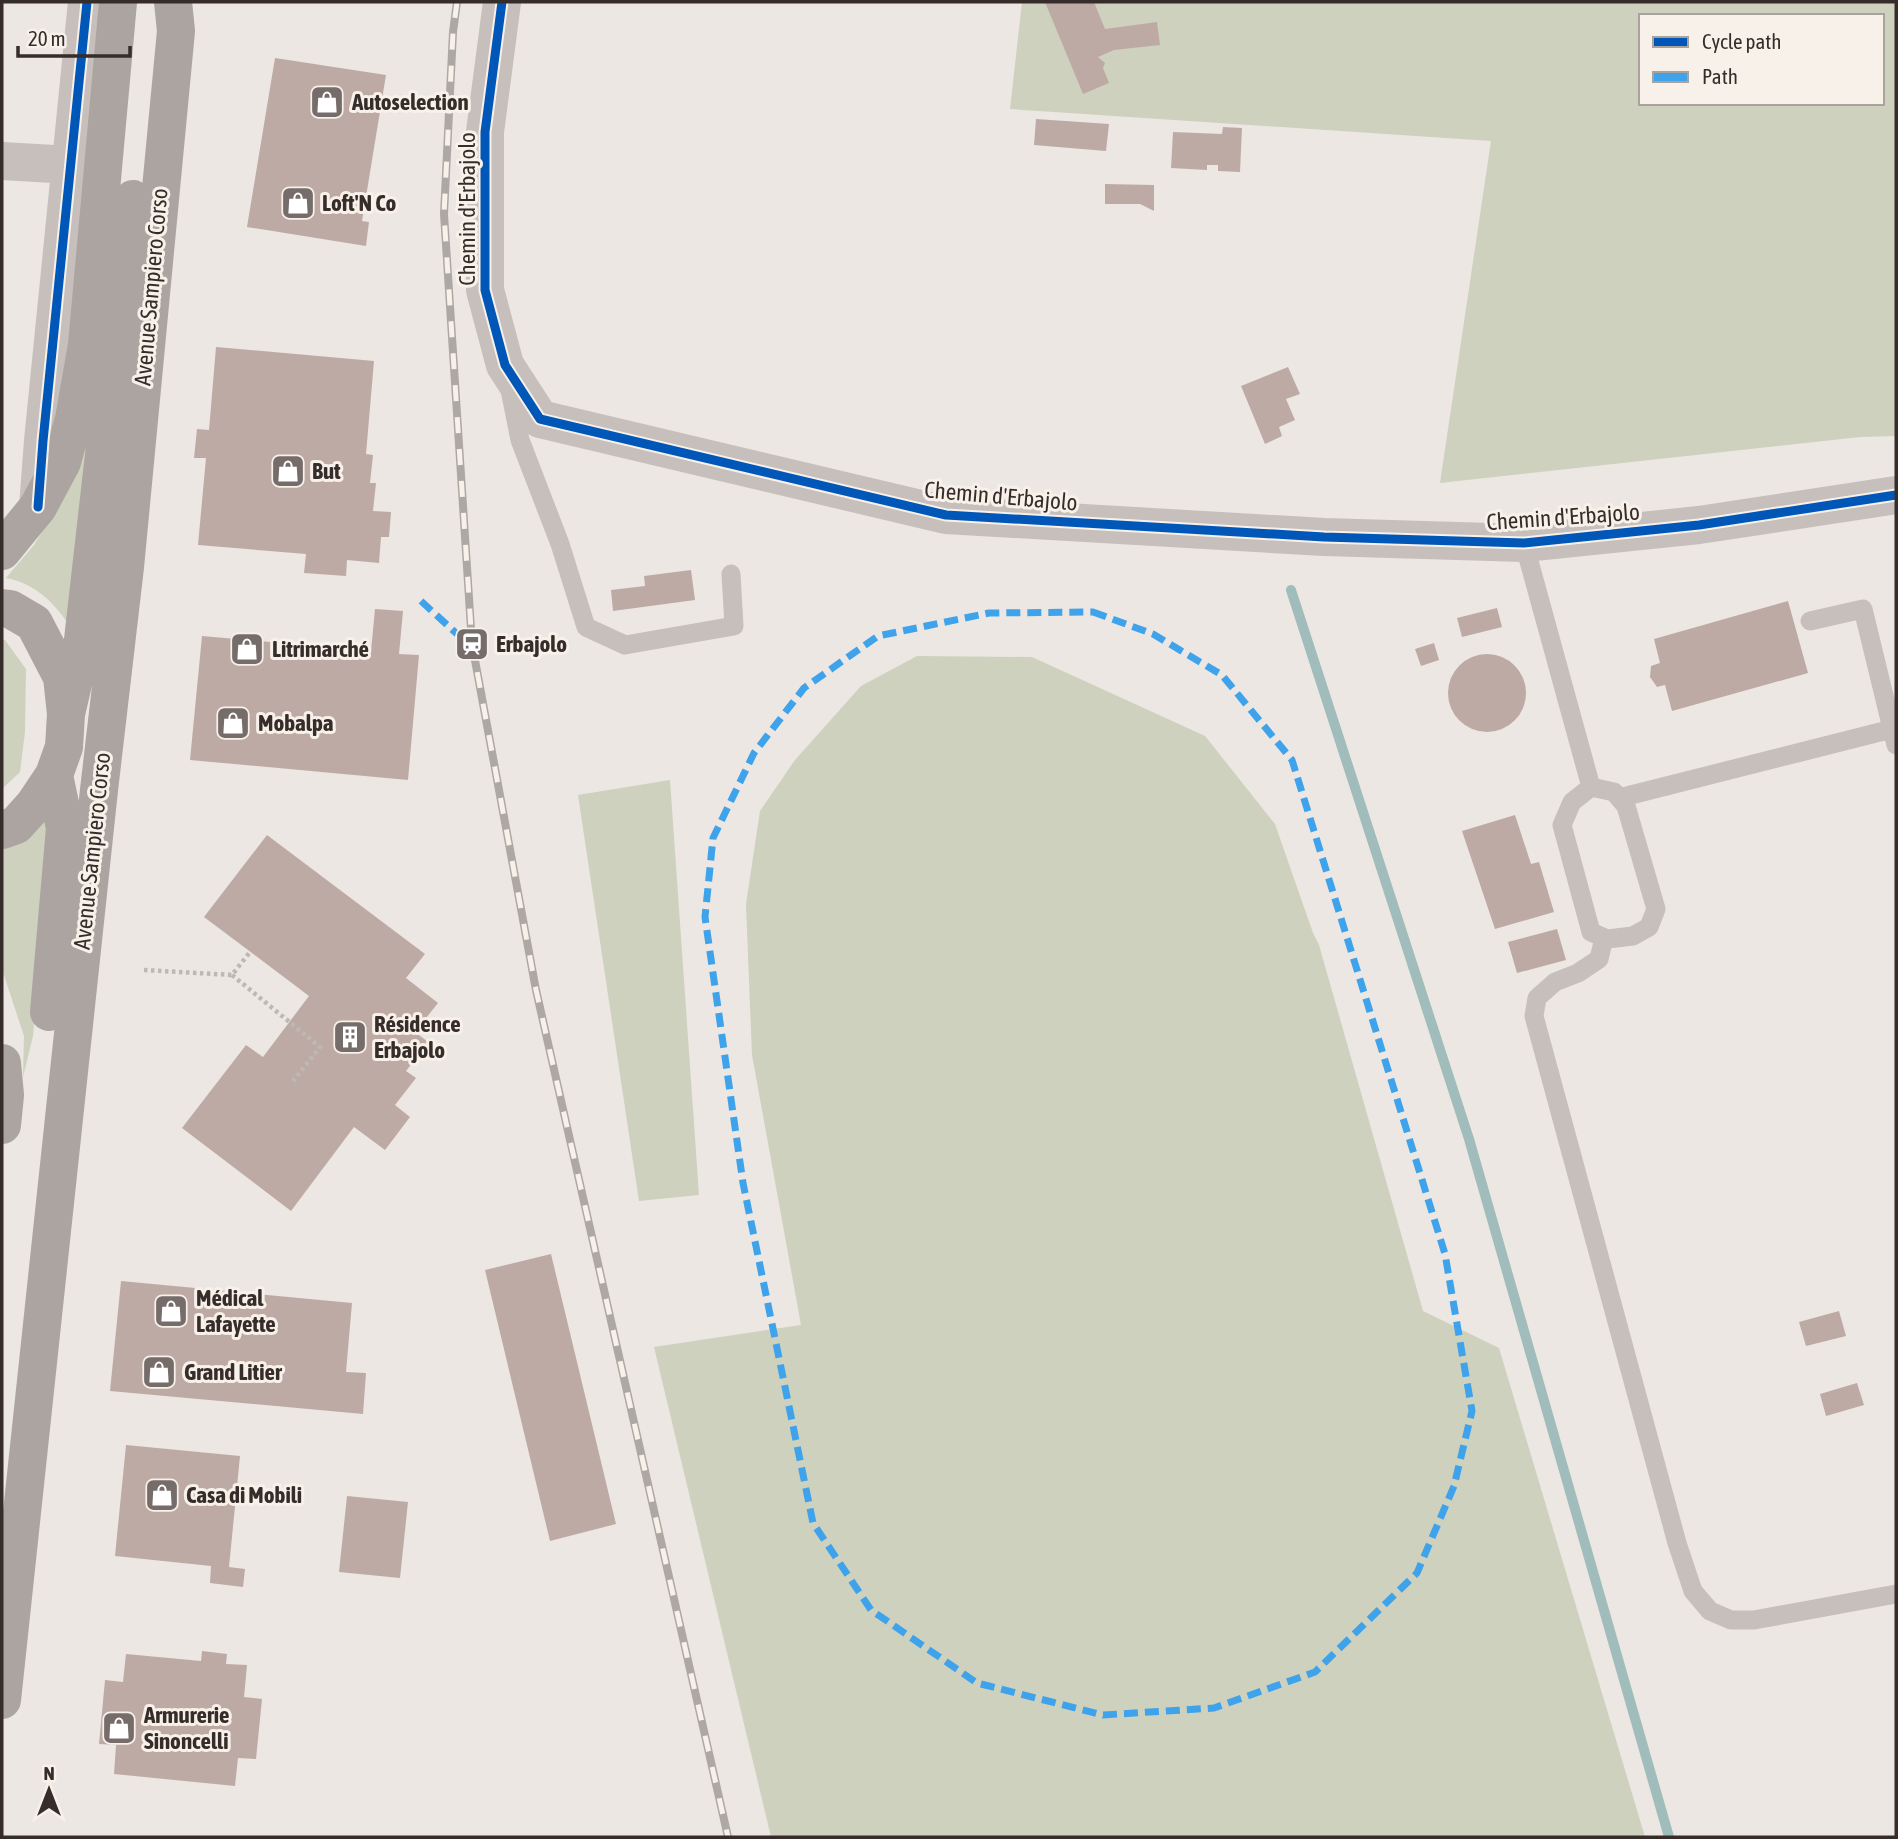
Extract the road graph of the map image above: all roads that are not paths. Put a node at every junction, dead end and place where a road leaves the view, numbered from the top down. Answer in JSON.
{"nodes":[{"id":1,"x":88,"y":2,"type":"edge"},
{"id":2,"x":118,"y":2,"type":"edge"},
{"id":3,"x":160,"y":2,"type":"edge"},
{"id":4,"x":173,"y":2,"type":"edge"},
{"id":5,"x":502,"y":2,"type":"edge"},
{"id":6,"x":2,"y":161,"type":"edge"},
{"id":7,"x":71,"y":165,"type":"junction"},
{"id":8,"x":505,"y":365,"type":"junction"},
{"id":9,"x":1896,"y":495,"type":"edge"},
{"id":10,"x":38,"y":507,"type":"junction"},
{"id":11,"x":1524,"y":543,"type":"junction"},
{"id":12,"x":2,"y":551,"type":"edge"},
{"id":13,"x":731,"y":574,"type":"dead end"},
{"id":14,"x":2,"y":608,"type":"edge"},
{"id":15,"x":1810,"y":621,"type":"dead end"},
{"id":16,"x":66,"y":714,"type":"junction"},
{"id":17,"x":1895,"y":734,"type":"edge"},
{"id":18,"x":54,"y":775,"type":"junction"},
{"id":19,"x":1591,"y":787,"type":"junction"},
{"id":20,"x":1619,"y":798,"type":"junction"},
{"id":21,"x":2,"y":830,"type":"edge"},
{"id":22,"x":1604,"y":938,"type":"junction"},
{"id":23,"x":2,"y":1063,"type":"edge"},
{"id":24,"x":2,"y":1125,"type":"edge"},
{"id":25,"x":2,"y":1474,"type":"edge"},
{"id":26,"x":1896,"y":1594,"type":"edge"},
{"id":27,"x":2,"y":1700,"type":"edge"}],
"edges":[{"from":1,"to":7,"type":"street"},
{"from":2,"to":10,"type":"main road"},
{"from":3,"to":16,"type":"main road","name":"Avenue Sampiero Corso"},
{"from":4,"to":27,"type":"main road","name":"Avenue Sampiero Corso"},
{"from":5,"to":8,"type":"street","name":"Chemin d'Erbajolo"},
{"from":6,"to":7,"type":"street"},
{"from":7,"to":10,"type":"street"},
{"from":8,"to":11,"type":"street","name":"Chemin d'Erbajolo"},
{"from":8,"to":13,"type":"lane"},
{"from":9,"to":11,"type":"street","name":"Chemin d'Erbajolo"},
{"from":10,"to":12,"type":"main road"},
{"from":11,"to":19,"type":"lane"},
{"from":14,"to":16,"type":"main road"},
{"from":15,"to":17,"type":"lane"},
{"from":16,"to":18,"type":"main road"},
{"from":17,"to":20,"type":"lane"},
{"from":18,"to":21,"type":"main road"},
{"from":18,"to":25,"type":"main road","name":"Avenue Sampiero Corso"},
{"from":19,"to":20,"type":"lane"},
{"from":19,"to":22,"type":"lane"},
{"from":20,"to":22,"type":"lane"},
{"from":22,"to":26,"type":"lane"},
{"from":23,"to":24,"type":"main road"}]}
